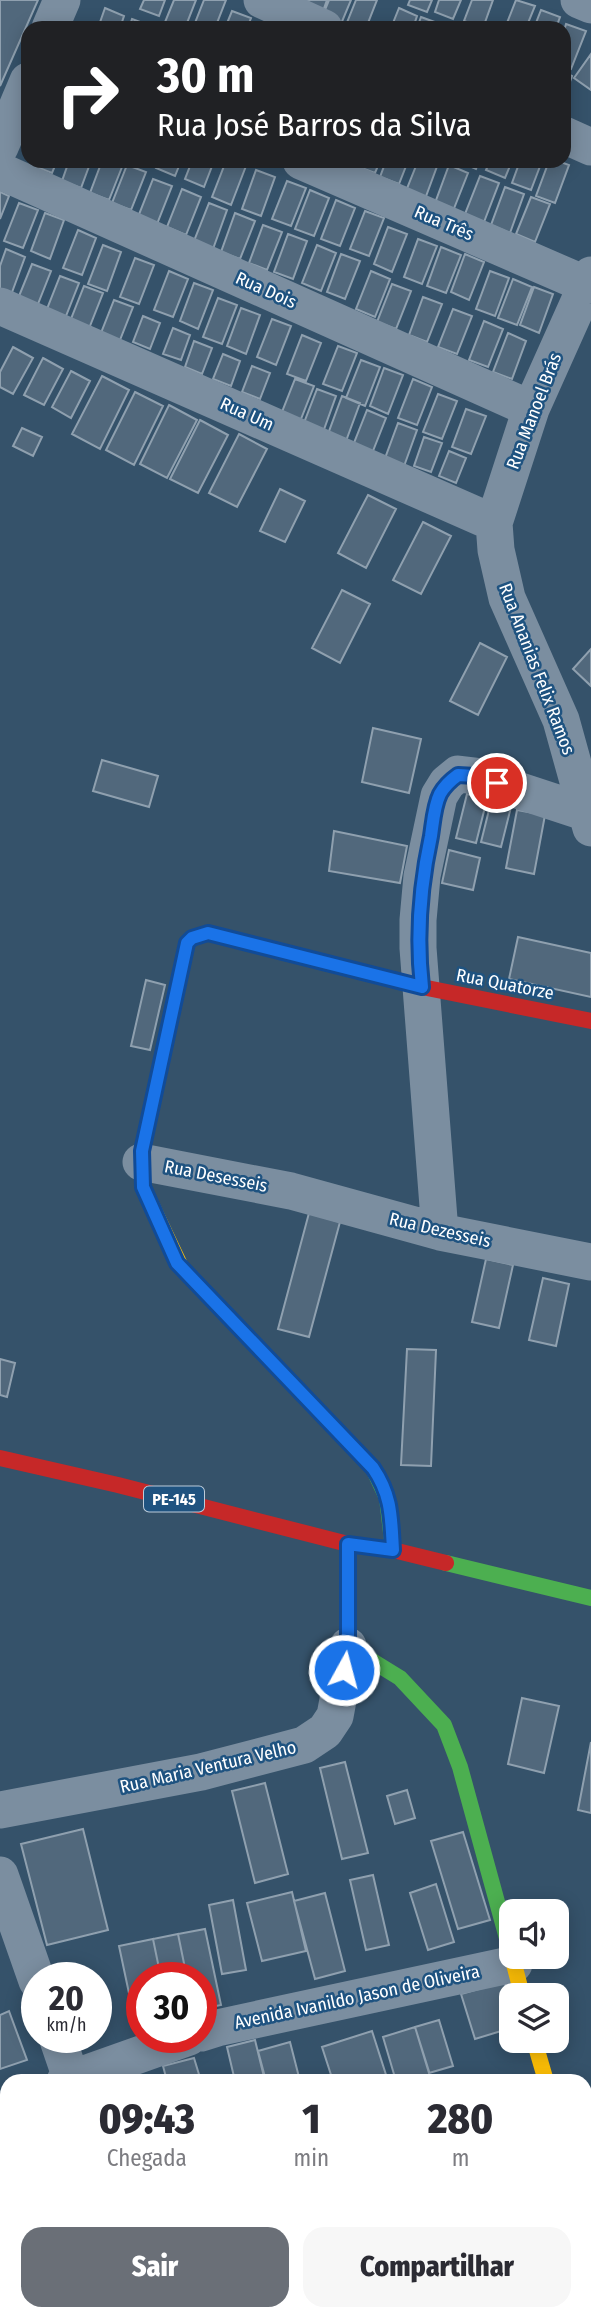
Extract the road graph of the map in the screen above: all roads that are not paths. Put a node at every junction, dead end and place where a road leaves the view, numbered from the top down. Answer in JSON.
{"nodes":[{"id":1,"x":62,"y":0,"type":"edge"},
{"id":2,"x":262,"y":0,"type":"edge"},
{"id":3,"x":579,"y":0,"type":"edge"},
{"id":4,"x":591,"y":5,"type":"edge"},
{"id":5,"x":53,"y":21,"type":"edge"},
{"id":6,"x":308,"y":21,"type":"edge"},
{"id":7,"x":21,"y":98,"type":"edge"},
{"id":8,"x":571,"y":138,"type":"edge"},
{"id":9,"x":0,"y":147,"type":"edge"},
{"id":10,"x":591,"y":147,"type":"edge"},
{"id":11,"x":318,"y":168,"type":"edge"},
{"id":12,"x":0,"y":171,"type":"edge"},
{"id":13,"x":589,"y":280,"type":"edge"},
{"id":14,"x":0,"y":306,"type":"edge"},
{"id":15,"x":531,"y":409,"type":"junction"},
{"id":16,"x":495,"y":536,"type":"junction"},
{"id":17,"x":589,"y":820,"type":"edge"},
{"id":18,"x":422,"y":987,"type":"junction"},
{"id":19,"x":591,"y":1021,"type":"edge"},
{"id":20,"x":141,"y":1161,"type":"junction"},
{"id":21,"x":291,"y":1191,"type":"joint"},
{"id":22,"x":440,"y":1232,"type":"junction"},
{"id":23,"x":591,"y":1262,"type":"edge"},
{"id":24,"x":0,"y":1458,"type":"edge"},
{"id":25,"x":348,"y":1544,"type":"junction"},
{"id":26,"x":393,"y":1550,"type":"junction"},
{"id":27,"x":591,"y":1598,"type":"edge"},
{"id":28,"x":348,"y":1646,"type":"junction"},
{"id":29,"x":0,"y":1810,"type":"edge"},
{"id":30,"x":0,"y":1875,"type":"edge"},
{"id":31,"x":499,"y":1909,"type":"edge"},
{"id":32,"x":31,"y":1962,"type":"edge"},
{"id":33,"x":505,"y":1969,"type":"edge"},
{"id":34,"x":217,"y":2028,"type":"edge"},
{"id":35,"x":61,"y":2053,"type":"edge"},
{"id":36,"x":143,"y":2053,"type":"edge"},
{"id":37,"x":538,"y":2053,"type":"edge"},
{"id":38,"x":67,"y":2074,"type":"edge"},
{"id":39,"x":82,"y":2074,"type":"edge"},
{"id":40,"x":544,"y":2074,"type":"edge"}],
"edges":[{"from":1,"to":5,"type":"street"},
{"from":2,"to":6,"type":"street"},
{"from":3,"to":4,"type":"street"},
{"from":7,"to":9,"type":"street"},
{"from":8,"to":10,"type":"street"},
{"from":11,"to":13,"type":"street","name":"Rua Três"},
{"from":12,"to":15,"type":"street","name":"Rua Dois"},
{"from":13,"to":15,"type":"street","name":"Rua Manoel Brás"},
{"from":14,"to":16,"type":"street","name":"Rua Um"},
{"from":15,"to":16,"type":"street","name":"Rua Manoel Brás"},
{"from":16,"to":17,"type":"street","name":"Rua Ananias Felix Ramos"},
{"from":17,"to":18,"type":"street"},
{"from":18,"to":19,"type":"street","name":"Rua Quatorze"},
{"from":18,"to":20,"type":"street","name":"Rua Quatorze"},
{"from":18,"to":22,"type":"street"},
{"from":20,"to":21,"type":"street","name":"Rua Desesseis"},
{"from":20,"to":26,"type":"street"},
{"from":21,"to":22,"type":"street","name":"Rua Dezesseis"},
{"from":22,"to":23,"type":"street","name":"Rua Dezesseis"},
{"from":24,"to":25,"type":"street","number":"PE-145"},
{"from":25,"to":26,"type":"street","number":"PE-145"},
{"from":25,"to":28,"type":"street"},
{"from":26,"to":27,"type":"street","number":"PE-145"},
{"from":28,"to":29,"type":"street","name":"Rua Maria Ventura Velho"},
{"from":28,"to":31,"type":"street"},
{"from":30,"to":32,"type":"street"},
{"from":33,"to":34,"type":"street","name":"Avenida Ivanildo Jason de Oliveira"},
{"from":35,"to":38,"type":"street"},
{"from":36,"to":39,"type":"street"},
{"from":37,"to":40,"type":"street"}]}
